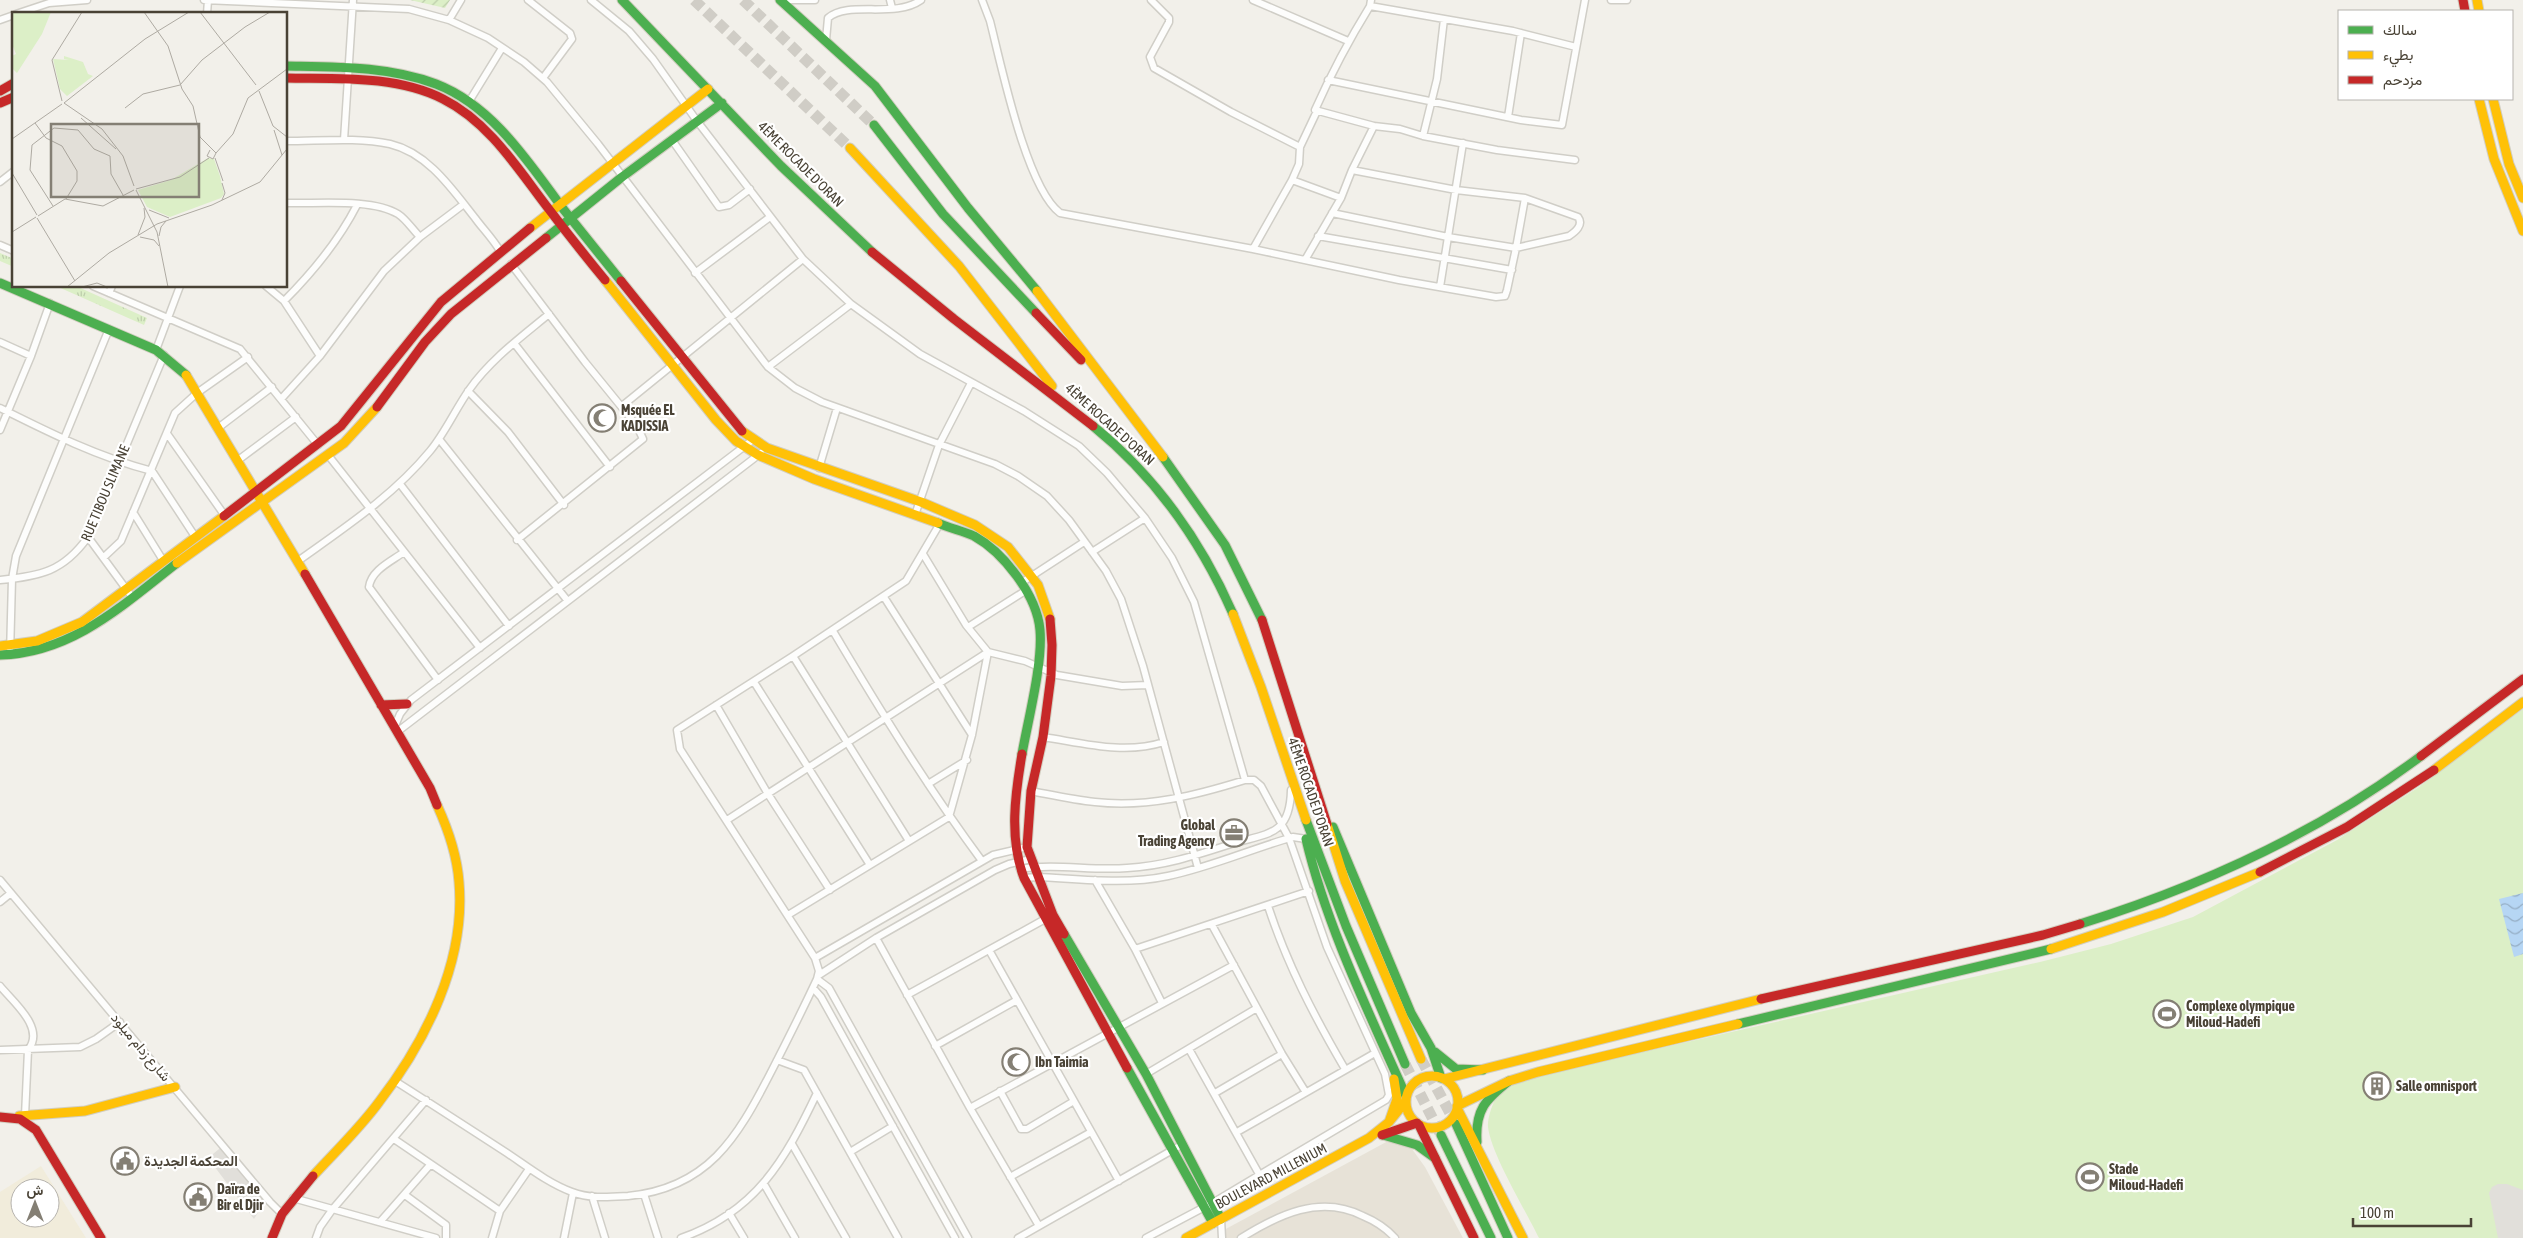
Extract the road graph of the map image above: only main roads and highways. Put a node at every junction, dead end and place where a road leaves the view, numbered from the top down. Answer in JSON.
{"nodes":[{"id":1,"x":622,"y":0,"type":"edge"},
{"id":2,"x":780,"y":0,"type":"edge"},
{"id":3,"x":288,"y":66,"type":"edge"},
{"id":4,"x":288,"y":78,"type":"edge"},
{"id":5,"x":12,"y":84,"type":"edge"},
{"id":6,"x":708,"y":89,"type":"junction"},
{"id":7,"x":0,"y":91,"type":"edge"},
{"id":8,"x":12,"y":97,"type":"edge"},
{"id":9,"x":2478,"y":100,"type":"edge"},
{"id":10,"x":2493,"y":100,"type":"edge"},
{"id":11,"x":0,"y":103,"type":"edge"},
{"id":12,"x":722,"y":103,"type":"junction"},
{"id":13,"x":874,"y":125,"type":"tunnel mouth"},
{"id":14,"x":850,"y":148,"type":"tunnel mouth"},
{"id":15,"x":2523,"y":198,"type":"edge"},
{"id":16,"x":562,"y":205,"type":"junction"},
{"id":17,"x":552,"y":213,"type":"junction"},
{"id":18,"x":570,"y":217,"type":"junction"},
{"id":19,"x":560,"y":224,"type":"junction"},
{"id":20,"x":2523,"y":231,"type":"edge"},
{"id":21,"x":0,"y":284,"type":"edge"},
{"id":22,"x":1110,"y":390,"type":"junction"},
{"id":23,"x":1061,"y":398,"type":"junction"},
{"id":24,"x":260,"y":497,"type":"junction"},
{"id":25,"x":129,"y":594,"type":"junction"},
{"id":26,"x":6,"y":649,"type":"edge"},
{"id":27,"x":0,"y":654,"type":"edge"},
{"id":28,"x":2523,"y":679,"type":"edge"},
{"id":29,"x":2523,"y":702,"type":"edge"},
{"id":30,"x":407,"y":704,"type":"road end"},
{"id":31,"x":381,"y":706,"type":"junction"},
{"id":32,"x":1287,"y":765,"type":"junction"},
{"id":33,"x":1315,"y":788,"type":"junction"},
{"id":34,"x":2216,"y":874,"type":"junction"},
{"id":35,"x":2225,"y":887,"type":"junction"},
{"id":36,"x":1049,"y":917,"type":"junction"},
{"id":37,"x":1431,"y":1048,"type":"junction"},
{"id":38,"x":1421,"y":1059,"type":"tunnel mouth"},
{"id":39,"x":1390,"y":1063,"type":"junction"},
{"id":40,"x":1405,"y":1064,"type":"tunnel mouth"},
{"id":41,"x":1483,"y":1070,"type":"junction"},
{"id":42,"x":1442,"y":1079,"type":"junction"},
{"id":43,"x":1509,"y":1081,"type":"junction"},
{"id":44,"x":175,"y":1087,"type":"road end"},
{"id":45,"x":1406,"y":1099,"type":"junction"},
{"id":46,"x":1457,"y":1107,"type":"junction"},
{"id":47,"x":14,"y":1116,"type":"junction"},
{"id":48,"x":0,"y":1117,"type":"edge"},
{"id":49,"x":1389,"y":1122,"type":"junction"},
{"id":50,"x":1418,"y":1124,"type":"junction"},
{"id":51,"x":1456,"y":1124,"type":"tunnel mouth"},
{"id":52,"x":1383,"y":1135,"type":"junction"},
{"id":53,"x":1441,"y":1135,"type":"tunnel mouth"},
{"id":54,"x":1370,"y":1138,"type":"junction"},
{"id":55,"x":1478,"y":1149,"type":"junction"},
{"id":56,"x":1439,"y":1163,"type":"junction"},
{"id":57,"x":1209,"y":1204,"type":"junction"},
{"id":58,"x":1217,"y":1221,"type":"junction"},
{"id":59,"x":272,"y":1237,"type":"edge"},
{"id":60,"x":101,"y":1238,"type":"edge"},
{"id":61,"x":1186,"y":1238,"type":"edge"},
{"id":62,"x":1474,"y":1238,"type":"edge"},
{"id":63,"x":1491,"y":1238,"type":"edge"},
{"id":64,"x":1508,"y":1238,"type":"edge"},
{"id":65,"x":1523,"y":1238,"type":"edge"}],
"edges":[{"from":1,"to":6,"type":"main road","name":"4ÈME ROCADE D'ORAN"},
{"from":2,"to":22,"type":"main road","name":"4ÈME ROCADE D'ORAN"},
{"from":3,"to":16,"type":"main road"},
{"from":4,"to":17,"type":"main road"},
{"from":5,"to":7,"type":"main road"},
{"from":6,"to":12,"type":"main road","name":"4ÈME ROCADE D'ORAN"},
{"from":6,"to":16,"type":"main road"},
{"from":8,"to":11,"type":"main road"},
{"from":9,"to":20,"type":"main road"},
{"from":10,"to":15,"type":"main road"},
{"from":12,"to":18,"type":"main road"},
{"from":12,"to":23,"type":"main road","name":"4ÈME ROCADE D'ORAN"},
{"from":13,"to":22,"type":"main road"},
{"from":14,"to":23,"type":"main road"},
{"from":16,"to":17,"type":"main road"},
{"from":16,"to":18,"type":"main road"},
{"from":17,"to":19,"type":"main road"},
{"from":17,"to":24,"type":"main road"},
{"from":18,"to":19,"type":"main road"},
{"from":18,"to":36,"type":"main road"},
{"from":19,"to":24,"type":"main road"},
{"from":19,"to":36,"type":"main road"},
{"from":21,"to":24,"type":"main road"},
{"from":22,"to":33,"type":"main road","name":"4ÈME ROCADE D'ORAN"},
{"from":23,"to":32,"type":"main road","name":"4ÈME ROCADE D'ORAN"},
{"from":24,"to":25,"type":"main road"},
{"from":24,"to":25,"type":"main road"},
{"from":24,"to":31,"type":"main road"},
{"from":25,"to":26,"type":"main road"},
{"from":26,"to":27,"type":"main road"},
{"from":28,"to":34,"type":"main road"},
{"from":29,"to":35,"type":"main road"},
{"from":30,"to":31,"type":"main road"},
{"from":31,"to":59,"type":"main road"},
{"from":32,"to":39,"type":"main road"},
{"from":32,"to":40,"type":"main road","name":"4ÈME ROCADE D'ORAN"},
{"from":33,"to":37,"type":"main road"},
{"from":33,"to":38,"type":"main road","name":"4ÈME ROCADE D'ORAN"},
{"from":34,"to":35,"type":"main road"},
{"from":34,"to":41,"type":"main road"},
{"from":35,"to":43,"type":"main road"},
{"from":36,"to":57,"type":"main road"},
{"from":36,"to":57,"type":"main road"},
{"from":37,"to":41,"type":"main road"},
{"from":37,"to":42,"type":"main road"},
{"from":39,"to":45,"type":"main road"},
{"from":39,"to":49,"type":"main road"},
{"from":41,"to":42,"type":"main road"},
{"from":42,"to":45,"type":"main road"},
{"from":42,"to":46,"type":"main road"},
{"from":43,"to":46,"type":"main road"},
{"from":43,"to":55,"type":"main road"},
{"from":44,"to":47,"type":"main road"},
{"from":45,"to":49,"type":"main road"},
{"from":45,"to":50,"type":"main road"},
{"from":46,"to":50,"type":"main road"},
{"from":46,"to":55,"type":"main road"},
{"from":47,"to":48,"type":"main road"},
{"from":47,"to":60,"type":"main road"},
{"from":49,"to":54,"type":"main road"},
{"from":50,"to":52,"type":"main road"},
{"from":50,"to":56,"type":"main road"},
{"from":51,"to":64,"type":"main road"},
{"from":52,"to":54,"type":"main road"},
{"from":52,"to":56,"type":"main road"},
{"from":53,"to":63,"type":"main road"},
{"from":54,"to":58,"type":"main road","name":"BOULEVARD MILLENIUM"},
{"from":55,"to":65,"type":"main road"},
{"from":56,"to":62,"type":"main road"},
{"from":57,"to":58,"type":"main road"},
{"from":58,"to":61,"type":"main road","name":"BOULEVARD MILLENIUM"}]}
